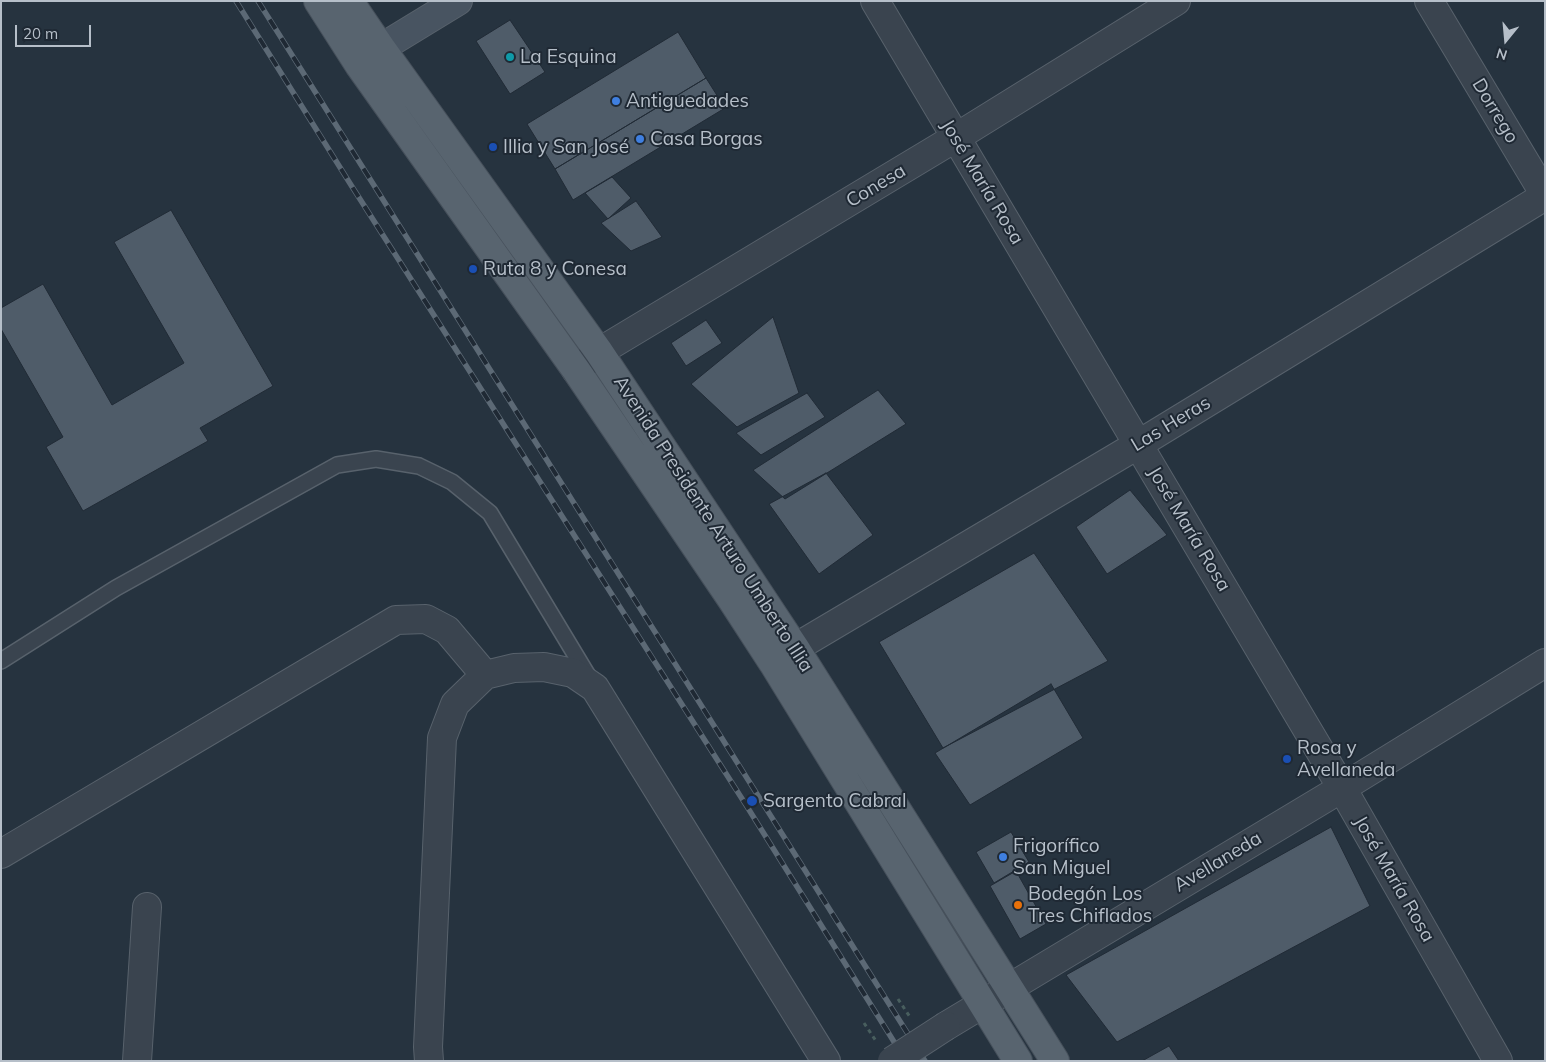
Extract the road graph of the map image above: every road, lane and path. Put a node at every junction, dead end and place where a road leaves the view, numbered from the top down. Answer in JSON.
{"nodes":[{"id":1,"x":304,"y":1,"type":"edge"},
{"id":2,"x":318,"y":1,"type":"edge"},
{"id":3,"x":349,"y":1,"type":"edge"},
{"id":4,"x":458,"y":1,"type":"edge"},
{"id":5,"x":875,"y":1,"type":"edge"},
{"id":6,"x":1176,"y":1,"type":"edge"},
{"id":7,"x":1429,"y":1,"type":"edge"},
{"id":8,"x":381,"y":48,"type":"junction"},
{"id":9,"x":359,"y":65,"type":"junction"},
{"id":10,"x":956,"y":138,"type":"junction"},
{"id":11,"x":1545,"y":195,"type":"edge"},
{"id":12,"x":599,"y":352,"type":"junction"},
{"id":13,"x":576,"y":370,"type":"junction"},
{"id":14,"x":1139,"y":444,"type":"junction"},
{"id":15,"x":796,"y":648,"type":"junction"},
{"id":16,"x":1,"y":661,"type":"edge"},
{"id":17,"x":1545,"y":663,"type":"edge"},
{"id":18,"x":484,"y":675,"type":"junction"},
{"id":19,"x":596,"y":688,"type":"junction"},
{"id":20,"x":1342,"y":788,"type":"junction"},
{"id":21,"x":1,"y":854,"type":"edge"},
{"id":22,"x":147,"y":907,"type":"dead end"},
{"id":23,"x":1010,"y":988,"type":"junction"},
{"id":24,"x":983,"y":1005,"type":"junction"},
{"id":25,"x":137,"y":1061,"type":"edge"},
{"id":26,"x":429,"y":1061,"type":"edge"},
{"id":27,"x":826,"y":1061,"type":"edge"},
{"id":28,"x":892,"y":1061,"type":"edge"},
{"id":29,"x":1018,"y":1061,"type":"edge"},
{"id":30,"x":1055,"y":1061,"type":"edge"},
{"id":31,"x":1498,"y":1061,"type":"edge"}],
"edges":[{"from":1,"to":9,"type":"main road"},
{"from":2,"to":9,"type":"main road","name":"Avenida Presidente Arturo Umberto Illia"},
{"from":3,"to":8,"type":"main road","name":"Avenida Presidente Arturo Umberto Illia"},
{"from":4,"to":8,"type":"street"},
{"from":5,"to":10,"type":"street","name":"José María Rosa"},
{"from":6,"to":10,"type":"street","name":"Conesa"},
{"from":7,"to":11,"type":"street","name":"Dorrego"},
{"from":8,"to":9,"type":"street"},
{"from":8,"to":12,"type":"main road","name":"Avenida Presidente Arturo Umberto Illia"},
{"from":9,"to":13,"type":"main road","name":"Avenida Presidente Arturo Umberto Illia"},
{"from":10,"to":12,"type":"street","name":"Conesa"},
{"from":10,"to":14,"type":"street","name":"José María Rosa"},
{"from":11,"to":14,"type":"street","name":"Las Heras"},
{"from":12,"to":13,"type":"street","name":"Conesa"},
{"from":12,"to":15,"type":"main road","name":"Avenida Presidente Arturo Umberto Illia"},
{"from":13,"to":24,"type":"main road","name":"Avenida Presidente Arturo Umberto Illia"},
{"from":14,"to":15,"type":"street","name":"Las Heras"},
{"from":14,"to":20,"type":"street","name":"José María Rosa"},
{"from":15,"to":23,"type":"main road","name":"Avenida Presidente Arturo Umberto Illia"},
{"from":16,"to":19,"type":"lane"},
{"from":17,"to":20,"type":"street","name":"Avellaneda"},
{"from":18,"to":19,"type":"street"},
{"from":18,"to":21,"type":"street"},
{"from":18,"to":26,"type":"street"},
{"from":19,"to":27,"type":"street"},
{"from":20,"to":23,"type":"street","name":"Avellaneda"},
{"from":20,"to":31,"type":"street","name":"José María Rosa"},
{"from":22,"to":25,"type":"street"},
{"from":23,"to":24,"type":"street","name":"Avellaneda"},
{"from":23,"to":30,"type":"main road","name":"Avenida Presidente Arturo Umberto Illia"},
{"from":24,"to":28,"type":"street","name":"Avellaneda","bridge":true},
{"from":24,"to":29,"type":"main road","name":"Avenida Presidente Arturo Umberto Illia"}]}
